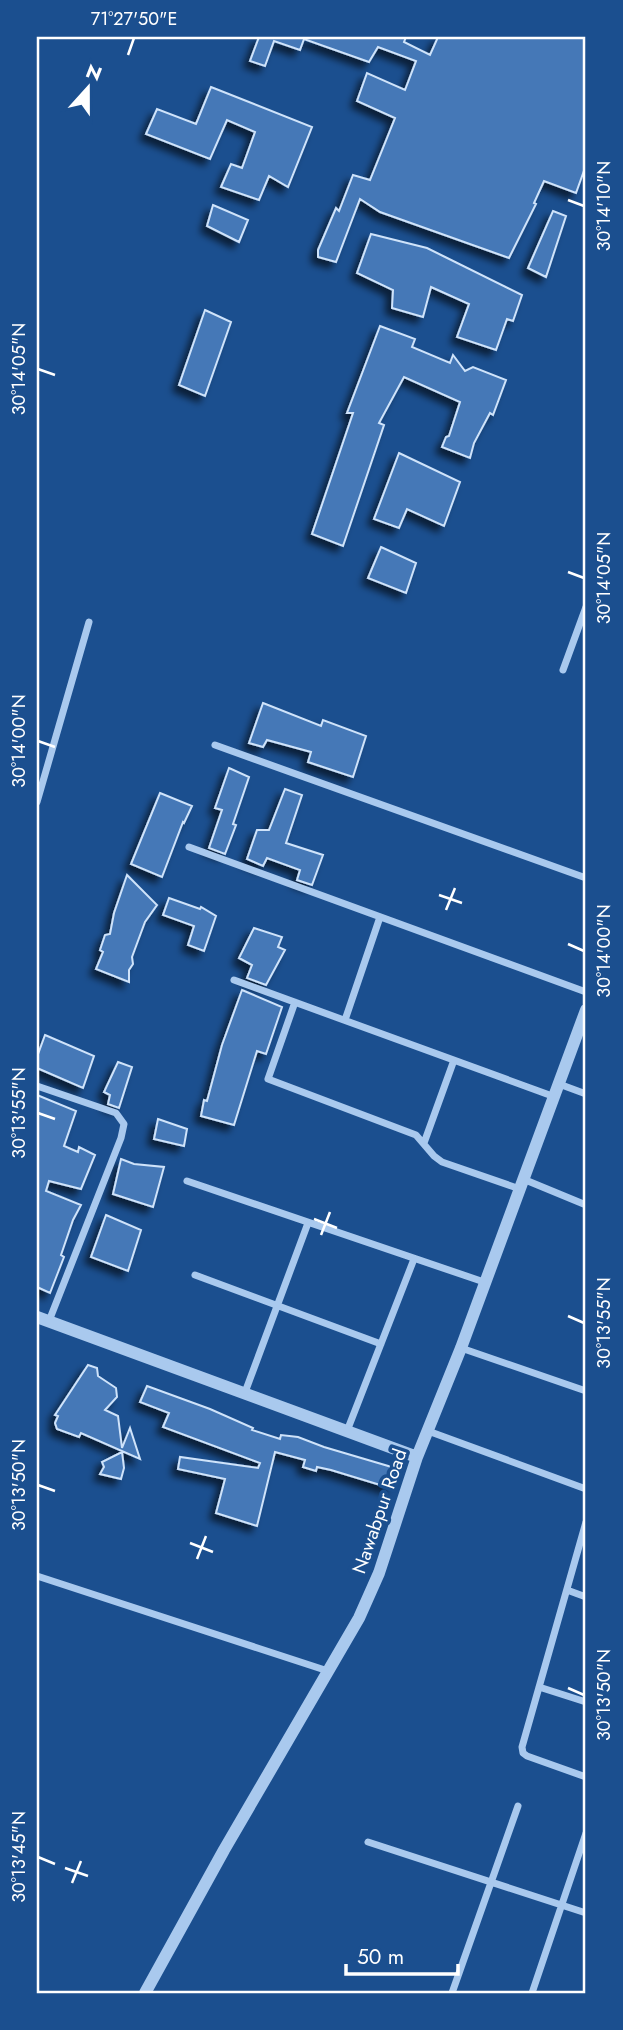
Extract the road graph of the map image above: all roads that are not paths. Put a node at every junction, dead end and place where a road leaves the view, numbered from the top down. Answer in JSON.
{"nodes":[{"id":1,"x":586,"y":607,"type":"edge"},
{"id":2,"x":89,"y":622,"type":"dead end"},
{"id":3,"x":563,"y":670,"type":"dead end"},
{"id":4,"x":215,"y":745,"type":"dead end"},
{"id":5,"x":37,"y":802,"type":"edge"},
{"id":6,"x":188,"y":847,"type":"dead end"},
{"id":7,"x":586,"y":878,"type":"edge"},
{"id":8,"x":380,"y":917,"type":"junction"},
{"id":9,"x":234,"y":980,"type":"dead end"},
{"id":10,"x":586,"y":992,"type":"edge"},
{"id":11,"x":295,"y":1002,"type":"junction"},
{"id":12,"x":586,"y":1010,"type":"edge"},
{"id":13,"x":345,"y":1020,"type":"junction"},
{"id":14,"x":454,"y":1060,"type":"junction"},
{"id":15,"x":37,"y":1086,"type":"edge"},
{"id":16,"x":557,"y":1090,"type":"junction"},
{"id":17,"x":586,"y":1094,"type":"edge"},
{"id":18,"x":424,"y":1143,"type":"junction"},
{"id":19,"x":187,"y":1181,"type":"dead end"},
{"id":20,"x":521,"y":1184,"type":"junction"},
{"id":21,"x":586,"y":1205,"type":"edge"},
{"id":22,"x":308,"y":1223,"type":"junction"},
{"id":23,"x":414,"y":1259,"type":"junction"},
{"id":24,"x":195,"y":1275,"type":"dead end"},
{"id":25,"x":484,"y":1282,"type":"junction"},
{"id":26,"x":278,"y":1306,"type":"junction"},
{"id":27,"x":43,"y":1319,"type":"edge"},
{"id":28,"x":382,"y":1344,"type":"junction"},
{"id":29,"x":461,"y":1348,"type":"junction"},
{"id":30,"x":586,"y":1391,"type":"edge"},
{"id":31,"x":244,"y":1395,"type":"junction"},
{"id":32,"x":347,"y":1431,"type":"junction"},
{"id":33,"x":428,"y":1431,"type":"junction"},
{"id":34,"x":417,"y":1457,"type":"junction"},
{"id":35,"x":586,"y":1489,"type":"edge"},
{"id":36,"x":586,"y":1522,"type":"edge"},
{"id":37,"x":37,"y":1576,"type":"edge"},
{"id":38,"x":567,"y":1590,"type":"junction"},
{"id":39,"x":586,"y":1597,"type":"edge"},
{"id":40,"x":328,"y":1671,"type":"junction"},
{"id":41,"x":538,"y":1687,"type":"junction"},
{"id":42,"x":586,"y":1702,"type":"edge"},
{"id":43,"x":586,"y":1777,"type":"edge"},
{"id":44,"x":517,"y":1806,"type":"dead end"},
{"id":45,"x":586,"y":1833,"type":"edge"},
{"id":46,"x":368,"y":1842,"type":"dead end"},
{"id":47,"x":491,"y":1882,"type":"junction"},
{"id":48,"x":562,"y":1905,"type":"junction"},
{"id":49,"x":586,"y":1913,"type":"edge"},
{"id":50,"x":145,"y":1993,"type":"edge"},
{"id":51,"x":452,"y":1993,"type":"edge"},
{"id":52,"x":532,"y":1993,"type":"edge"}],
"edges":[{"from":1,"to":3,"type":"street"},
{"from":2,"to":5,"type":"street"},
{"from":4,"to":7,"type":"street"},
{"from":6,"to":8,"type":"street"},
{"from":8,"to":10,"type":"street"},
{"from":8,"to":13,"type":"street"},
{"from":9,"to":11,"type":"street"},
{"from":11,"to":13,"type":"street"},
{"from":11,"to":18,"type":"street"},
{"from":12,"to":16,"type":"street","name":"Nawabpur Road"},
{"from":13,"to":14,"type":"street"},
{"from":14,"to":16,"type":"street"},
{"from":14,"to":18,"type":"street"},
{"from":15,"to":27,"type":"street"},
{"from":16,"to":17,"type":"street"},
{"from":16,"to":20,"type":"street","name":"Nawabpur Road"},
{"from":18,"to":20,"type":"street"},
{"from":19,"to":22,"type":"street"},
{"from":20,"to":21,"type":"street"},
{"from":20,"to":25,"type":"street","name":"Nawabpur Road"},
{"from":22,"to":23,"type":"street"},
{"from":22,"to":26,"type":"street"},
{"from":23,"to":25,"type":"street"},
{"from":23,"to":28,"type":"street"},
{"from":24,"to":26,"type":"street"},
{"from":25,"to":29,"type":"street","name":"Nawabpur Road"},
{"from":26,"to":28,"type":"street"},
{"from":26,"to":31,"type":"street"},
{"from":27,"to":31,"type":"street"},
{"from":28,"to":32,"type":"street"},
{"from":29,"to":30,"type":"street"},
{"from":29,"to":33,"type":"street","name":"Nawabpur Road"},
{"from":31,"to":32,"type":"street"},
{"from":32,"to":34,"type":"street"},
{"from":33,"to":34,"type":"street","name":"Nawabpur Road"},
{"from":33,"to":35,"type":"street"},
{"from":34,"to":40,"type":"street","name":"Nawabpur Road"},
{"from":36,"to":38,"type":"street"},
{"from":37,"to":40,"type":"street"},
{"from":38,"to":39,"type":"street"},
{"from":38,"to":41,"type":"street"},
{"from":40,"to":50,"type":"street","name":"Nawabpur Road"},
{"from":41,"to":42,"type":"street"},
{"from":41,"to":43,"type":"street"},
{"from":44,"to":47,"type":"street"},
{"from":45,"to":48,"type":"street"},
{"from":46,"to":47,"type":"street"},
{"from":47,"to":48,"type":"street"},
{"from":47,"to":51,"type":"street"},
{"from":48,"to":49,"type":"street"},
{"from":48,"to":52,"type":"street"}]}
